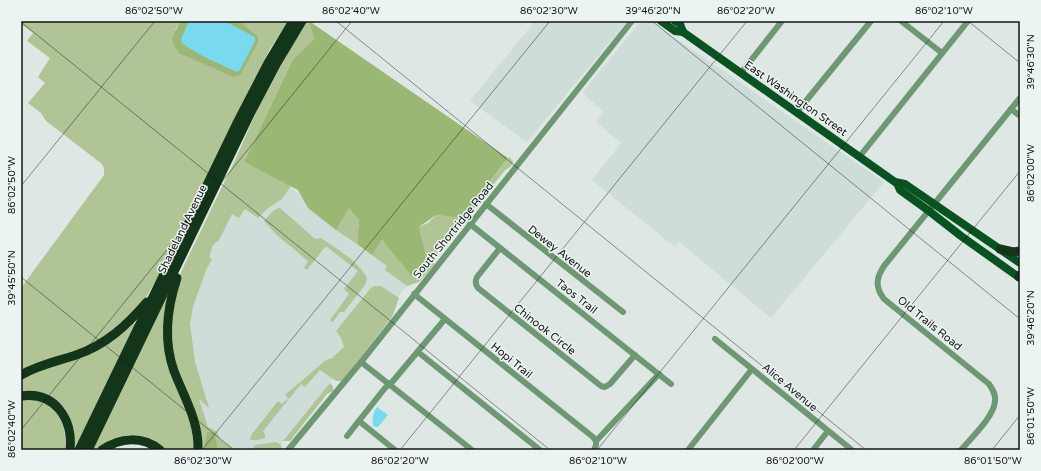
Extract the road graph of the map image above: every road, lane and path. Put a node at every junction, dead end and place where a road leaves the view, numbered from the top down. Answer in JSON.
{"nodes":[{"id":1,"x":293,"y":21,"type":"edge"},
{"id":2,"x":302,"y":21,"type":"edge"},
{"id":3,"x":632,"y":21,"type":"edge"},
{"id":4,"x":661,"y":21,"type":"edge"},
{"id":5,"x":675,"y":21,"type":"edge"},
{"id":6,"x":782,"y":21,"type":"edge"},
{"id":7,"x":871,"y":21,"type":"edge"},
{"id":8,"x":901,"y":21,"type":"edge"},
{"id":9,"x":968,"y":21,"type":"edge"},
{"id":10,"x":683,"y":32,"type":"junction"},
{"id":11,"x":942,"y":54,"type":"junction"},
{"id":12,"x":741,"y":72,"type":"junction"},
{"id":13,"x":1020,"y":98,"type":"edge"},
{"id":14,"x":1011,"y":109,"type":"junction"},
{"id":15,"x":798,"y":112,"type":"junction"},
{"id":16,"x":1020,"y":116,"type":"edge"},
{"id":17,"x":860,"y":156,"type":"junction"},
{"id":18,"x":486,"y":204,"type":"junction"},
{"id":19,"x":932,"y":208,"type":"junction"},
{"id":20,"x":470,"y":224,"type":"junction"},
{"id":21,"x":187,"y":246,"type":"junction"},
{"id":22,"x":500,"y":248,"type":"junction"},
{"id":23,"x":1000,"y":249,"type":"junction"},
{"id":24,"x":1020,"y":251,"type":"edge"},
{"id":25,"x":1020,"y":263,"type":"edge"},
{"id":26,"x":1020,"y":277,"type":"edge"},
{"id":27,"x":154,"y":293,"type":"junction"},
{"id":28,"x":414,"y":294,"type":"junction"},
{"id":29,"x":623,"y":312,"type":"dead end"},
{"id":30,"x":445,"y":319,"type":"junction"},
{"id":31,"x":715,"y":339,"type":"dead end"},
{"id":32,"x":418,"y":352,"type":"junction"},
{"id":33,"x":635,"y":355,"type":"junction"},
{"id":34,"x":361,"y":362,"type":"junction"},
{"id":35,"x":752,"y":369,"type":"junction"},
{"id":36,"x":659,"y":374,"type":"junction"},
{"id":37,"x":21,"y":375,"type":"edge"},
{"id":38,"x":389,"y":384,"type":"junction"},
{"id":39,"x":671,"y":384,"type":"dead end"},
{"id":40,"x":21,"y":396,"type":"edge"},
{"id":41,"x":359,"y":421,"type":"junction"},
{"id":42,"x":828,"y":431,"type":"junction"},
{"id":43,"x":347,"y":436,"type":"dead end"},
{"id":44,"x":596,"y":441,"type":"junction"},
{"id":45,"x":70,"y":450,"type":"edge"},
{"id":46,"x":79,"y":450,"type":"edge"},
{"id":47,"x":88,"y":450,"type":"edge"},
{"id":48,"x":102,"y":450,"type":"edge"},
{"id":49,"x":160,"y":450,"type":"edge"},
{"id":50,"x":198,"y":450,"type":"edge"},
{"id":51,"x":288,"y":450,"type":"edge"},
{"id":52,"x":395,"y":450,"type":"edge"},
{"id":53,"x":472,"y":450,"type":"edge"},
{"id":54,"x":540,"y":450,"type":"edge"},
{"id":55,"x":594,"y":450,"type":"edge"},
{"id":56,"x":688,"y":450,"type":"edge"},
{"id":57,"x":813,"y":450,"type":"edge"},
{"id":58,"x":852,"y":450,"type":"edge"},
{"id":59,"x":962,"y":450,"type":"edge"}],
"edges":[{"from":1,"to":27,"type":"highway","name":"Shadeland Avenue"},
{"from":2,"to":21,"type":"highway","name":"Shadeland Avenue"},
{"from":3,"to":18,"type":"street","name":"South Shortridge Road"},
{"from":4,"to":10,"type":"main road","name":"East Washington Street"},
{"from":5,"to":10,"type":"main road","name":"East Washington Street"},
{"from":6,"to":12,"type":"street"},
{"from":7,"to":15,"type":"street"},
{"from":8,"to":11,"type":"street"},
{"from":9,"to":11,"type":"street"},
{"from":10,"to":12,"type":"main road","name":"East Washington Street"},
{"from":11,"to":17,"type":"street"},
{"from":12,"to":15,"type":"main road","name":"East Washington Street"},
{"from":13,"to":14,"type":"street","name":"Old Trails Road"},
{"from":14,"to":16,"type":"street"},
{"from":14,"to":19,"type":"street","name":"Old Trails Road"},
{"from":15,"to":17,"type":"main road","name":"East Washington Street"},
{"from":17,"to":19,"type":"main road","name":"East Washington Street"},
{"from":18,"to":20,"type":"street","name":"South Shortridge Road"},
{"from":18,"to":29,"type":"street","name":"Dewey Avenue"},
{"from":19,"to":23,"type":"main road","name":"East Washington Street"},
{"from":19,"to":26,"type":"main road","name":"East Washington Street"},
{"from":19,"to":59,"type":"street","name":"Old Trails Road"},
{"from":20,"to":22,"type":"street","name":"Taos Trail"},
{"from":20,"to":28,"type":"street","name":"South Shortridge Road"},
{"from":21,"to":47,"type":"highway","name":"Shadeland Avenue"},
{"from":21,"to":50,"type":"highway"},
{"from":22,"to":33,"type":"street","name":"Taos Trail"},
{"from":22,"to":33,"type":"street","name":"Chinook Circle"},
{"from":23,"to":24,"type":"highway"},
{"from":23,"to":25,"type":"main road","name":"East Washington Street"},
{"from":27,"to":37,"type":"highway"},
{"from":27,"to":46,"type":"highway","name":"Shadeland Avenue"},
{"from":28,"to":30,"type":"street","name":"Hopi Trail"},
{"from":28,"to":34,"type":"street","name":"South Shortridge Road"},
{"from":30,"to":32,"type":"street"},
{"from":30,"to":44,"type":"street","name":"Hopi Trail"},
{"from":31,"to":35,"type":"street","name":"Alice Avenue"},
{"from":32,"to":38,"type":"street"},
{"from":32,"to":54,"type":"street"},
{"from":33,"to":36,"type":"street","name":"Taos Trail"},
{"from":34,"to":38,"type":"street"},
{"from":34,"to":51,"type":"street","name":"South Shortridge Road"},
{"from":35,"to":42,"type":"street","name":"Alice Avenue"},
{"from":35,"to":56,"type":"street"},
{"from":36,"to":39,"type":"street","name":"Taos Trail"},
{"from":36,"to":44,"type":"street"},
{"from":38,"to":41,"type":"street"},
{"from":38,"to":53,"type":"street"},
{"from":40,"to":45,"type":"highway"},
{"from":41,"to":43,"type":"street"},
{"from":41,"to":52,"type":"street"},
{"from":42,"to":57,"type":"street"},
{"from":42,"to":58,"type":"street","name":"Alice Avenue"},
{"from":44,"to":55,"type":"street"},
{"from":48,"to":49,"type":"highway"}]}
